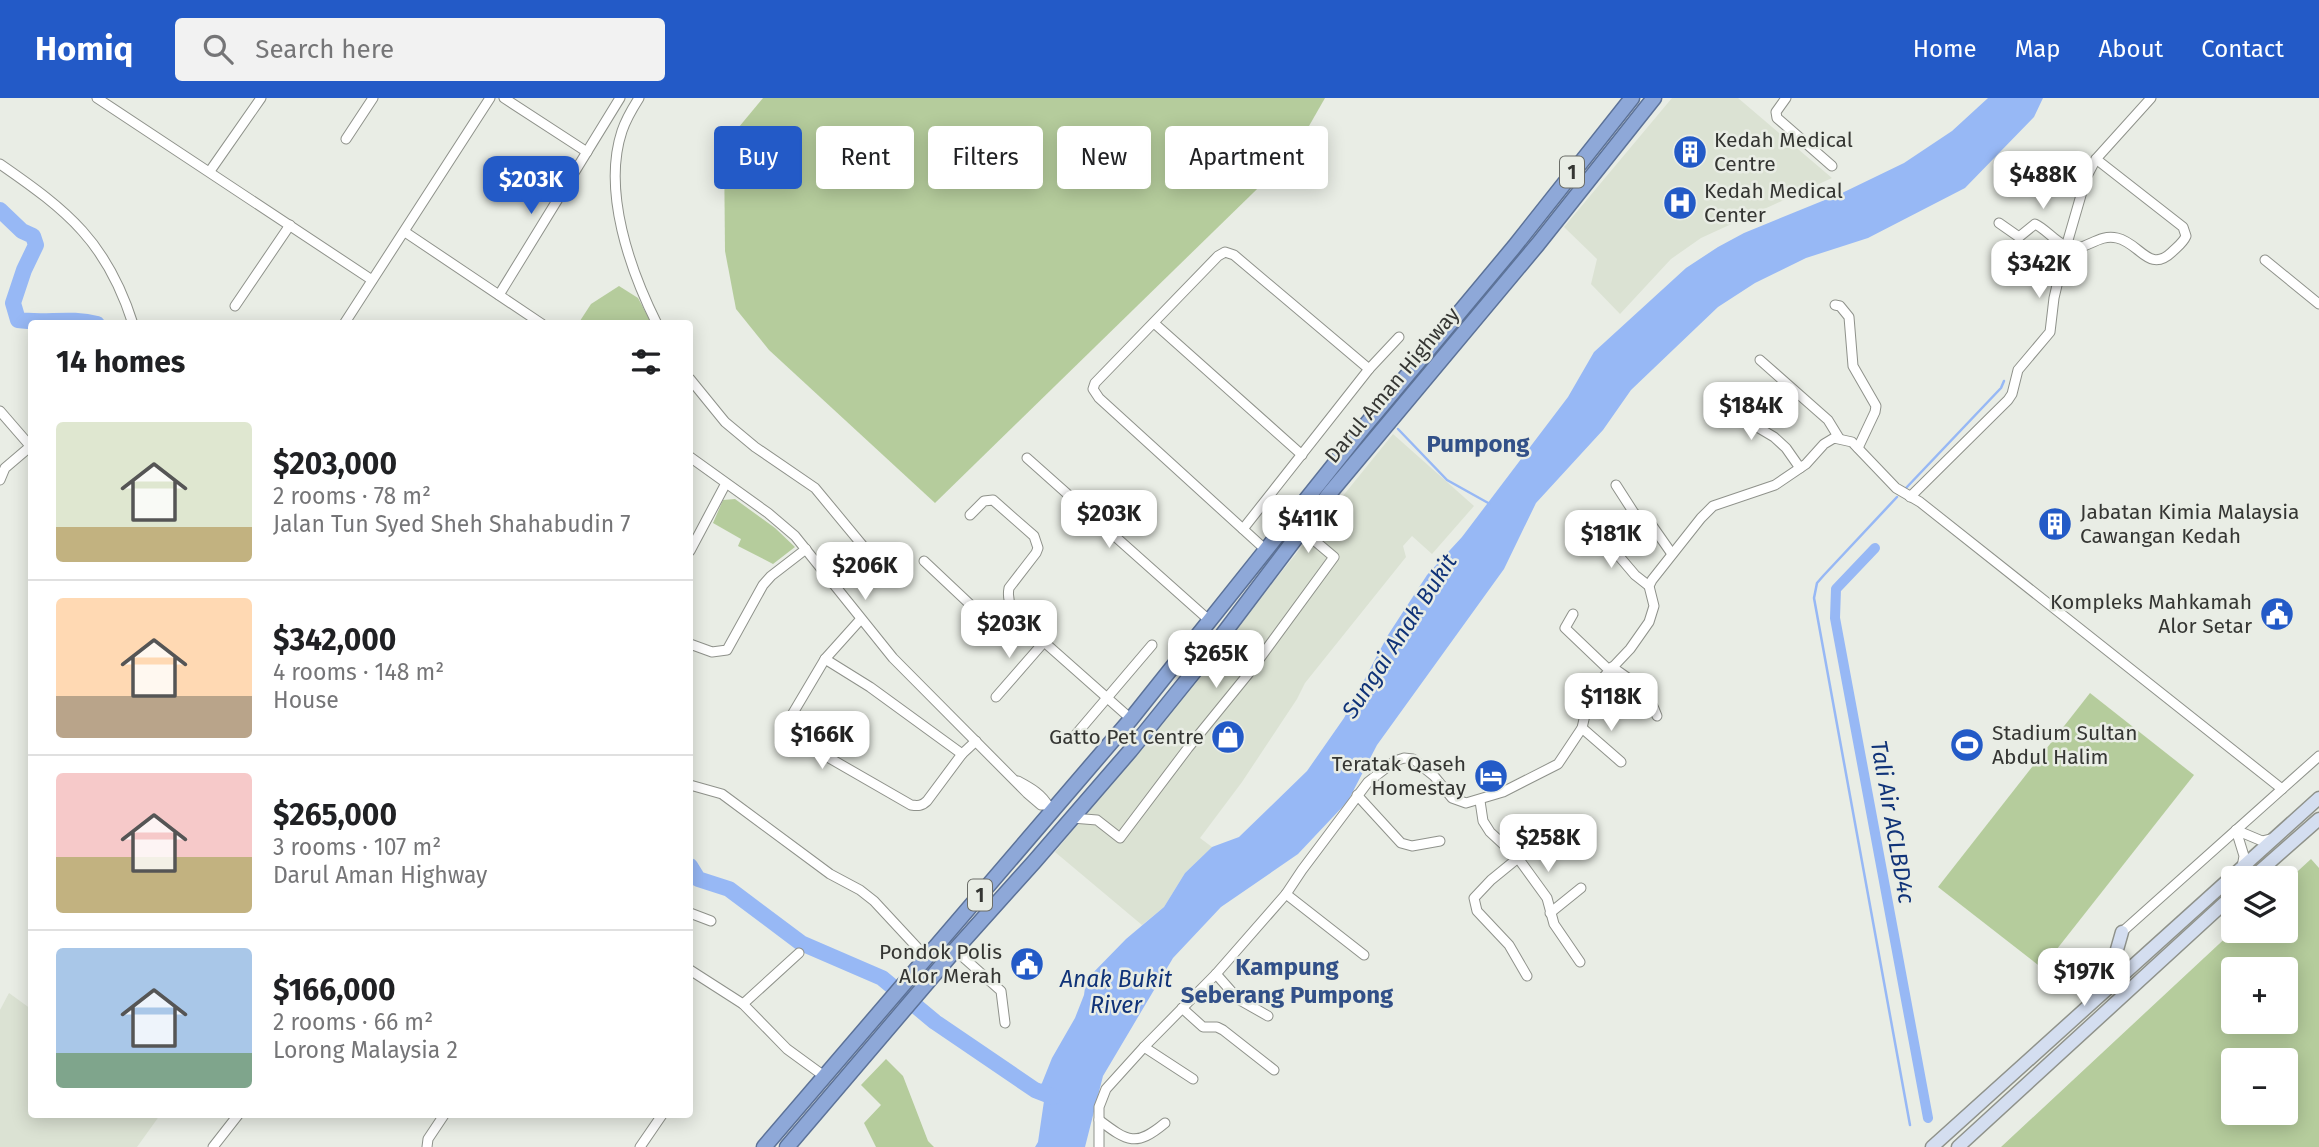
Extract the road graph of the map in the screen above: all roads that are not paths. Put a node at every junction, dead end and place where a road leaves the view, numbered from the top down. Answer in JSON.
{"nodes":[{"id":1,"x":97,"y":98,"type":"edge"},
{"id":2,"x":373,"y":98,"type":"edge"},
{"id":3,"x":490,"y":98,"type":"edge"},
{"id":4,"x":504,"y":98,"type":"edge"},
{"id":5,"x":620,"y":98,"type":"edge"},
{"id":6,"x":639,"y":98,"type":"edge"},
{"id":7,"x":1632,"y":98,"type":"edge"},
{"id":8,"x":1654,"y":98,"type":"edge"},
{"id":9,"x":1786,"y":98,"type":"edge"},
{"id":10,"x":2151,"y":98,"type":"edge"},
{"id":11,"x":258,"y":99,"type":"edge"},
{"id":12,"x":346,"y":139,"type":"dead end"},
{"id":13,"x":587,"y":152,"type":"junction"},
{"id":14,"x":2096,"y":159,"type":"junction"},
{"id":15,"x":0,"y":164,"type":"edge"},
{"id":16,"x":1832,"y":166,"type":"dead end"},
{"id":17,"x":210,"y":171,"type":"junction"},
{"id":18,"x":1999,"y":223,"type":"dead end"},
{"id":19,"x":290,"y":225,"type":"junction"},
{"id":20,"x":405,"y":232,"type":"junction"},
{"id":21,"x":1538,"y":244,"type":"junction"},
{"id":22,"x":2066,"y":247,"type":"junction"},
{"id":23,"x":1510,"y":254,"type":"junction"},
{"id":24,"x":2265,"y":260,"type":"dead end"},
{"id":25,"x":372,"y":279,"type":"junction"},
{"id":26,"x":1504,"y":284,"type":"junction"},
{"id":27,"x":499,"y":295,"type":"junction"},
{"id":28,"x":2319,"y":304,"type":"edge"},
{"id":29,"x":1835,"y":305,"type":"dead end"},
{"id":30,"x":235,"y":306,"type":"dead end"},
{"id":31,"x":132,"y":320,"type":"edge"},
{"id":32,"x":348,"y":320,"type":"edge"},
{"id":33,"x":536,"y":320,"type":"edge"},
{"id":34,"x":655,"y":320,"type":"edge"},
{"id":35,"x":1154,"y":323,"type":"junction"},
{"id":36,"x":1399,"y":337,"type":"dead end"},
{"id":37,"x":1760,"y":360,"type":"dead end"},
{"id":38,"x":1370,"y":369,"type":"junction"},
{"id":39,"x":693,"y":383,"type":"edge"},
{"id":40,"x":1731,"y":395,"type":"dead end"},
{"id":41,"x":0,"y":411,"type":"edge"},
{"id":42,"x":1839,"y":438,"type":"junction"},
{"id":43,"x":28,"y":443,"type":"edge"},
{"id":44,"x":1858,"y":448,"type":"junction"},
{"id":45,"x":28,"y":449,"type":"edge"},
{"id":46,"x":1302,"y":455,"type":"junction"},
{"id":47,"x":1027,"y":458,"type":"dead end"},
{"id":48,"x":693,"y":459,"type":"edge"},
{"id":49,"x":1800,"y":468,"type":"junction"},
{"id":50,"x":0,"y":480,"type":"edge"},
{"id":51,"x":725,"y":485,"type":"junction"},
{"id":52,"x":1616,"y":485,"type":"dead end"},
{"id":53,"x":1910,"y":497,"type":"junction"},
{"id":54,"x":970,"y":515,"type":"dead end"},
{"id":55,"x":1243,"y":529,"type":"junction"},
{"id":56,"x":1302,"y":530,"type":"junction"},
{"id":57,"x":1576,"y":532,"type":"dead end"},
{"id":58,"x":693,"y":545,"type":"edge"},
{"id":59,"x":806,"y":549,"type":"junction"},
{"id":60,"x":865,"y":549,"type":"junction"},
{"id":61,"x":1267,"y":551,"type":"junction"},
{"id":62,"x":1671,"y":554,"type":"junction"},
{"id":63,"x":924,"y":561,"type":"dead end"},
{"id":64,"x":887,"y":575,"type":"dead end"},
{"id":65,"x":829,"y":579,"type":"junction"},
{"id":66,"x":1649,"y":586,"type":"junction"},
{"id":67,"x":1573,"y":614,"type":"dead end"},
{"id":68,"x":860,"y":620,"type":"junction"},
{"id":69,"x":1210,"y":621,"type":"junction"},
{"id":70,"x":1026,"y":626,"type":"junction"},
{"id":71,"x":1044,"y":642,"type":"junction"},
{"id":72,"x":693,"y":645,"type":"edge"},
{"id":73,"x":1152,"y":645,"type":"dead end"},
{"id":74,"x":825,"y":659,"type":"junction"},
{"id":75,"x":1610,"y":668,"type":"junction"},
{"id":76,"x":996,"y":697,"type":"dead end"},
{"id":77,"x":1107,"y":698,"type":"junction"},
{"id":78,"x":1657,"y":716,"type":"dead end"},
{"id":79,"x":1130,"y":719,"type":"junction"},
{"id":80,"x":1582,"y":728,"type":"junction"},
{"id":81,"x":1072,"y":739,"type":"dead end"},
{"id":82,"x":976,"y":741,"type":"junction"},
{"id":83,"x":962,"y":754,"type":"junction"},
{"id":84,"x":2319,"y":756,"type":"edge"},
{"id":85,"x":1621,"y":762,"type":"dead end"},
{"id":86,"x":1103,"y":781,"type":"junction"},
{"id":87,"x":693,"y":786,"type":"edge"},
{"id":88,"x":2282,"y":789,"type":"junction"},
{"id":89,"x":1357,"y":794,"type":"junction"},
{"id":90,"x":2319,"y":798,"type":"edge"},
{"id":91,"x":1480,"y":801,"type":"junction"},
{"id":92,"x":1052,"y":810,"type":"junction"},
{"id":93,"x":1072,"y":818,"type":"junction"},
{"id":94,"x":2319,"y":818,"type":"edge"},
{"id":95,"x":2236,"y":830,"type":"junction"},
{"id":96,"x":2281,"y":835,"type":"junction"},
{"id":97,"x":1440,"y":841,"type":"dead end"},
{"id":98,"x":1518,"y":858,"type":"junction"},
{"id":99,"x":1034,"y":862,"type":"junction"},
{"id":100,"x":2242,"y":866,"type":"edge"},
{"id":101,"x":2247,"y":866,"type":"edge"},
{"id":102,"x":2265,"y":866,"type":"edge"},
{"id":103,"x":1581,"y":888,"type":"dead end"},
{"id":104,"x":2221,"y":889,"type":"edge"},
{"id":105,"x":1286,"y":894,"type":"junction"},
{"id":106,"x":2221,"y":906,"type":"edge"},
{"id":107,"x":1550,"y":913,"type":"junction"},
{"id":108,"x":693,"y":914,"type":"edge"},
{"id":109,"x":711,"y":921,"type":"dead end"},
{"id":110,"x":2122,"y":932,"type":"joint"},
{"id":111,"x":955,"y":950,"type":"junction"},
{"id":112,"x":799,"y":953,"type":"dead end"},
{"id":113,"x":1364,"y":955,"type":"dead end"},
{"id":114,"x":926,"y":957,"type":"junction"},
{"id":115,"x":1580,"y":962,"type":"dead end"},
{"id":116,"x":693,"y":972,"type":"edge"},
{"id":117,"x":1216,"y":974,"type":"junction"},
{"id":118,"x":1527,"y":976,"type":"dead end"},
{"id":119,"x":2091,"y":1002,"type":"junction"},
{"id":120,"x":743,"y":1004,"type":"junction"},
{"id":121,"x":1182,"y":1008,"type":"junction"},
{"id":122,"x":1268,"y":1016,"type":"dead end"},
{"id":123,"x":1005,"y":1023,"type":"dead end"},
{"id":124,"x":1144,"y":1047,"type":"junction"},
{"id":125,"x":1274,"y":1070,"type":"dead end"},
{"id":126,"x":824,"y":1076,"type":"junction"},
{"id":127,"x":1193,"y":1079,"type":"dead end"},
{"id":128,"x":235,"y":1118,"type":"edge"},
{"id":129,"x":442,"y":1118,"type":"edge"},
{"id":130,"x":660,"y":1118,"type":"edge"},
{"id":131,"x":1099,"y":1120,"type":"junction"},
{"id":132,"x":1165,"y":1123,"type":"dead end"},
{"id":133,"x":213,"y":1147,"type":"edge"},
{"id":134,"x":427,"y":1147,"type":"edge"},
{"id":135,"x":640,"y":1147,"type":"edge"},
{"id":136,"x":764,"y":1147,"type":"edge"},
{"id":137,"x":787,"y":1147,"type":"edge"},
{"id":138,"x":1099,"y":1147,"type":"edge"},
{"id":139,"x":1931,"y":1147,"type":"edge"},
{"id":140,"x":1958,"y":1147,"type":"edge"}],
"edges":[{"from":1,"to":17,"type":"street"},
{"from":2,"to":12,"type":"street"},
{"from":3,"to":20,"type":"street"},
{"from":4,"to":13,"type":"street"},
{"from":5,"to":13,"type":"street"},
{"from":6,"to":34,"type":"street"},
{"from":7,"to":23,"type":"highway","name":"Darul Aman Highway","number":"1"},
{"from":8,"to":21,"type":"highway","name":"Darul Aman Highway","number":"1"},
{"from":9,"to":16,"type":"street"},
{"from":10,"to":14,"type":"street"},
{"from":11,"to":17,"type":"street"},
{"from":13,"to":27,"type":"street"},
{"from":14,"to":22,"type":"street"},
{"from":14,"to":22,"type":"street"},
{"from":15,"to":31,"type":"street"},
{"from":17,"to":19,"type":"street"},
{"from":18,"to":22,"type":"street"},
{"from":19,"to":25,"type":"street"},
{"from":19,"to":30,"type":"street"},
{"from":20,"to":25,"type":"street"},
{"from":20,"to":27,"type":"street"},
{"from":21,"to":23,"type":"highway"},
{"from":21,"to":26,"type":"highway","name":"Darul Aman Highway","number":"1"},
{"from":22,"to":53,"type":"street"},
{"from":23,"to":26,"type":"highway"},
{"from":23,"to":61,"type":"highway","name":"Darul Aman Highway","number":"1"},
{"from":24,"to":28,"type":"street"},
{"from":25,"to":32,"type":"street"},
{"from":26,"to":56,"type":"highway","name":"Darul Aman Highway","number":"1"},
{"from":27,"to":33,"type":"street"},
{"from":29,"to":44,"type":"street"},
{"from":35,"to":38,"type":"street"},
{"from":35,"to":46,"type":"street"},
{"from":35,"to":55,"type":"street"},
{"from":36,"to":38,"type":"street"},
{"from":37,"to":42,"type":"street"},
{"from":38,"to":46,"type":"street"},
{"from":39,"to":60,"type":"street"},
{"from":40,"to":49,"type":"street"},
{"from":41,"to":43,"type":"street"},
{"from":42,"to":44,"type":"street"},
{"from":42,"to":49,"type":"street"},
{"from":44,"to":53,"type":"street"},
{"from":45,"to":50,"type":"street"},
{"from":46,"to":55,"type":"street"},
{"from":47,"to":69,"type":"street"},
{"from":48,"to":51,"type":"street"},
{"from":49,"to":62,"type":"street"},
{"from":51,"to":58,"type":"street"},
{"from":51,"to":59,"type":"street"},
{"from":52,"to":62,"type":"street"},
{"from":53,"to":88,"type":"street"},
{"from":54,"to":70,"type":"street"},
{"from":55,"to":61,"type":"street"},
{"from":56,"to":86,"type":"highway","name":"Darul Aman Highway","number":"1"},
{"from":56,"to":93,"type":"street"},
{"from":57,"to":66,"type":"street"},
{"from":59,"to":65,"type":"street"},
{"from":59,"to":72,"type":"street"},
{"from":60,"to":64,"type":"street"},
{"from":60,"to":65,"type":"street"},
{"from":61,"to":69,"type":"highway","name":"Darul Aman Highway","number":"1"},
{"from":62,"to":66,"type":"street"},
{"from":63,"to":70,"type":"street"},
{"from":65,"to":68,"type":"street"},
{"from":66,"to":75,"type":"street"},
{"from":67,"to":75,"type":"street"},
{"from":68,"to":74,"type":"street"},
{"from":68,"to":82,"type":"street"},
{"from":69,"to":79,"type":"highway","name":"Darul Aman Highway","number":"1"},
{"from":70,"to":71,"type":"street"},
{"from":71,"to":76,"type":"street"},
{"from":71,"to":77,"type":"street"},
{"from":73,"to":77,"type":"street"},
{"from":74,"to":83,"type":"street"},
{"from":74,"to":83,"type":"street"},
{"from":75,"to":78,"type":"street"},
{"from":75,"to":80,"type":"street"},
{"from":77,"to":79,"type":"street"},
{"from":77,"to":81,"type":"street"},
{"from":79,"to":92,"type":"highway","name":"Darul Aman Highway","number":"1"},
{"from":80,"to":85,"type":"street"},
{"from":80,"to":91,"type":"street"},
{"from":82,"to":83,"type":"street"},
{"from":82,"to":92,"type":"street"},
{"from":84,"to":88,"type":"street"},
{"from":86,"to":92,"type":"highway"},
{"from":86,"to":93,"type":"highway","name":"Darul Aman Highway","number":"1"},
{"from":87,"to":114,"type":"street"},
{"from":88,"to":95,"type":"street"},
{"from":89,"to":91,"type":"street"},
{"from":89,"to":97,"type":"street"},
{"from":89,"to":105,"type":"street"},
{"from":90,"to":96,"type":"main road"},
{"from":91,"to":98,"type":"street"},
{"from":92,"to":99,"type":"highway"},
{"from":92,"to":114,"type":"highway","name":"Darul Aman Highway","number":"1"},
{"from":93,"to":99,"type":"highway","name":"Darul Aman Highway","number":"1"},
{"from":94,"to":102,"type":"main road"},
{"from":95,"to":96,"type":"street"},
{"from":95,"to":100,"type":"street"},
{"from":95,"to":110,"type":"street"},
{"from":96,"to":101,"type":"main road"},
{"from":98,"to":107,"type":"street"},
{"from":98,"to":118,"type":"street"},
{"from":99,"to":111,"type":"highway","name":"Darul Aman Highway","number":"1"},
{"from":103,"to":107,"type":"street"},
{"from":104,"to":119,"type":"main road"},
{"from":105,"to":113,"type":"street"},
{"from":105,"to":117,"type":"street"},
{"from":106,"to":140,"type":"main road"},
{"from":107,"to":115,"type":"street"},
{"from":108,"to":109,"type":"street"},
{"from":110,"to":119,"type":"main road"},
{"from":111,"to":123,"type":"street"},
{"from":111,"to":137,"type":"highway","name":"Darul Aman Highway","number":"1"},
{"from":112,"to":120,"type":"street"},
{"from":114,"to":126,"type":"highway","name":"Darul Aman Highway","number":"1"},
{"from":116,"to":120,"type":"street"},
{"from":117,"to":121,"type":"street"},
{"from":117,"to":122,"type":"street"},
{"from":119,"to":139,"type":"main road"},
{"from":120,"to":126,"type":"street"},
{"from":121,"to":124,"type":"street"},
{"from":121,"to":125,"type":"street"},
{"from":124,"to":127,"type":"street"},
{"from":124,"to":131,"type":"street"},
{"from":126,"to":136,"type":"highway","number":"1"},
{"from":128,"to":133,"type":"street"},
{"from":129,"to":134,"type":"street"},
{"from":130,"to":135,"type":"street"},
{"from":131,"to":132,"type":"street"},
{"from":131,"to":138,"type":"street"}]}
